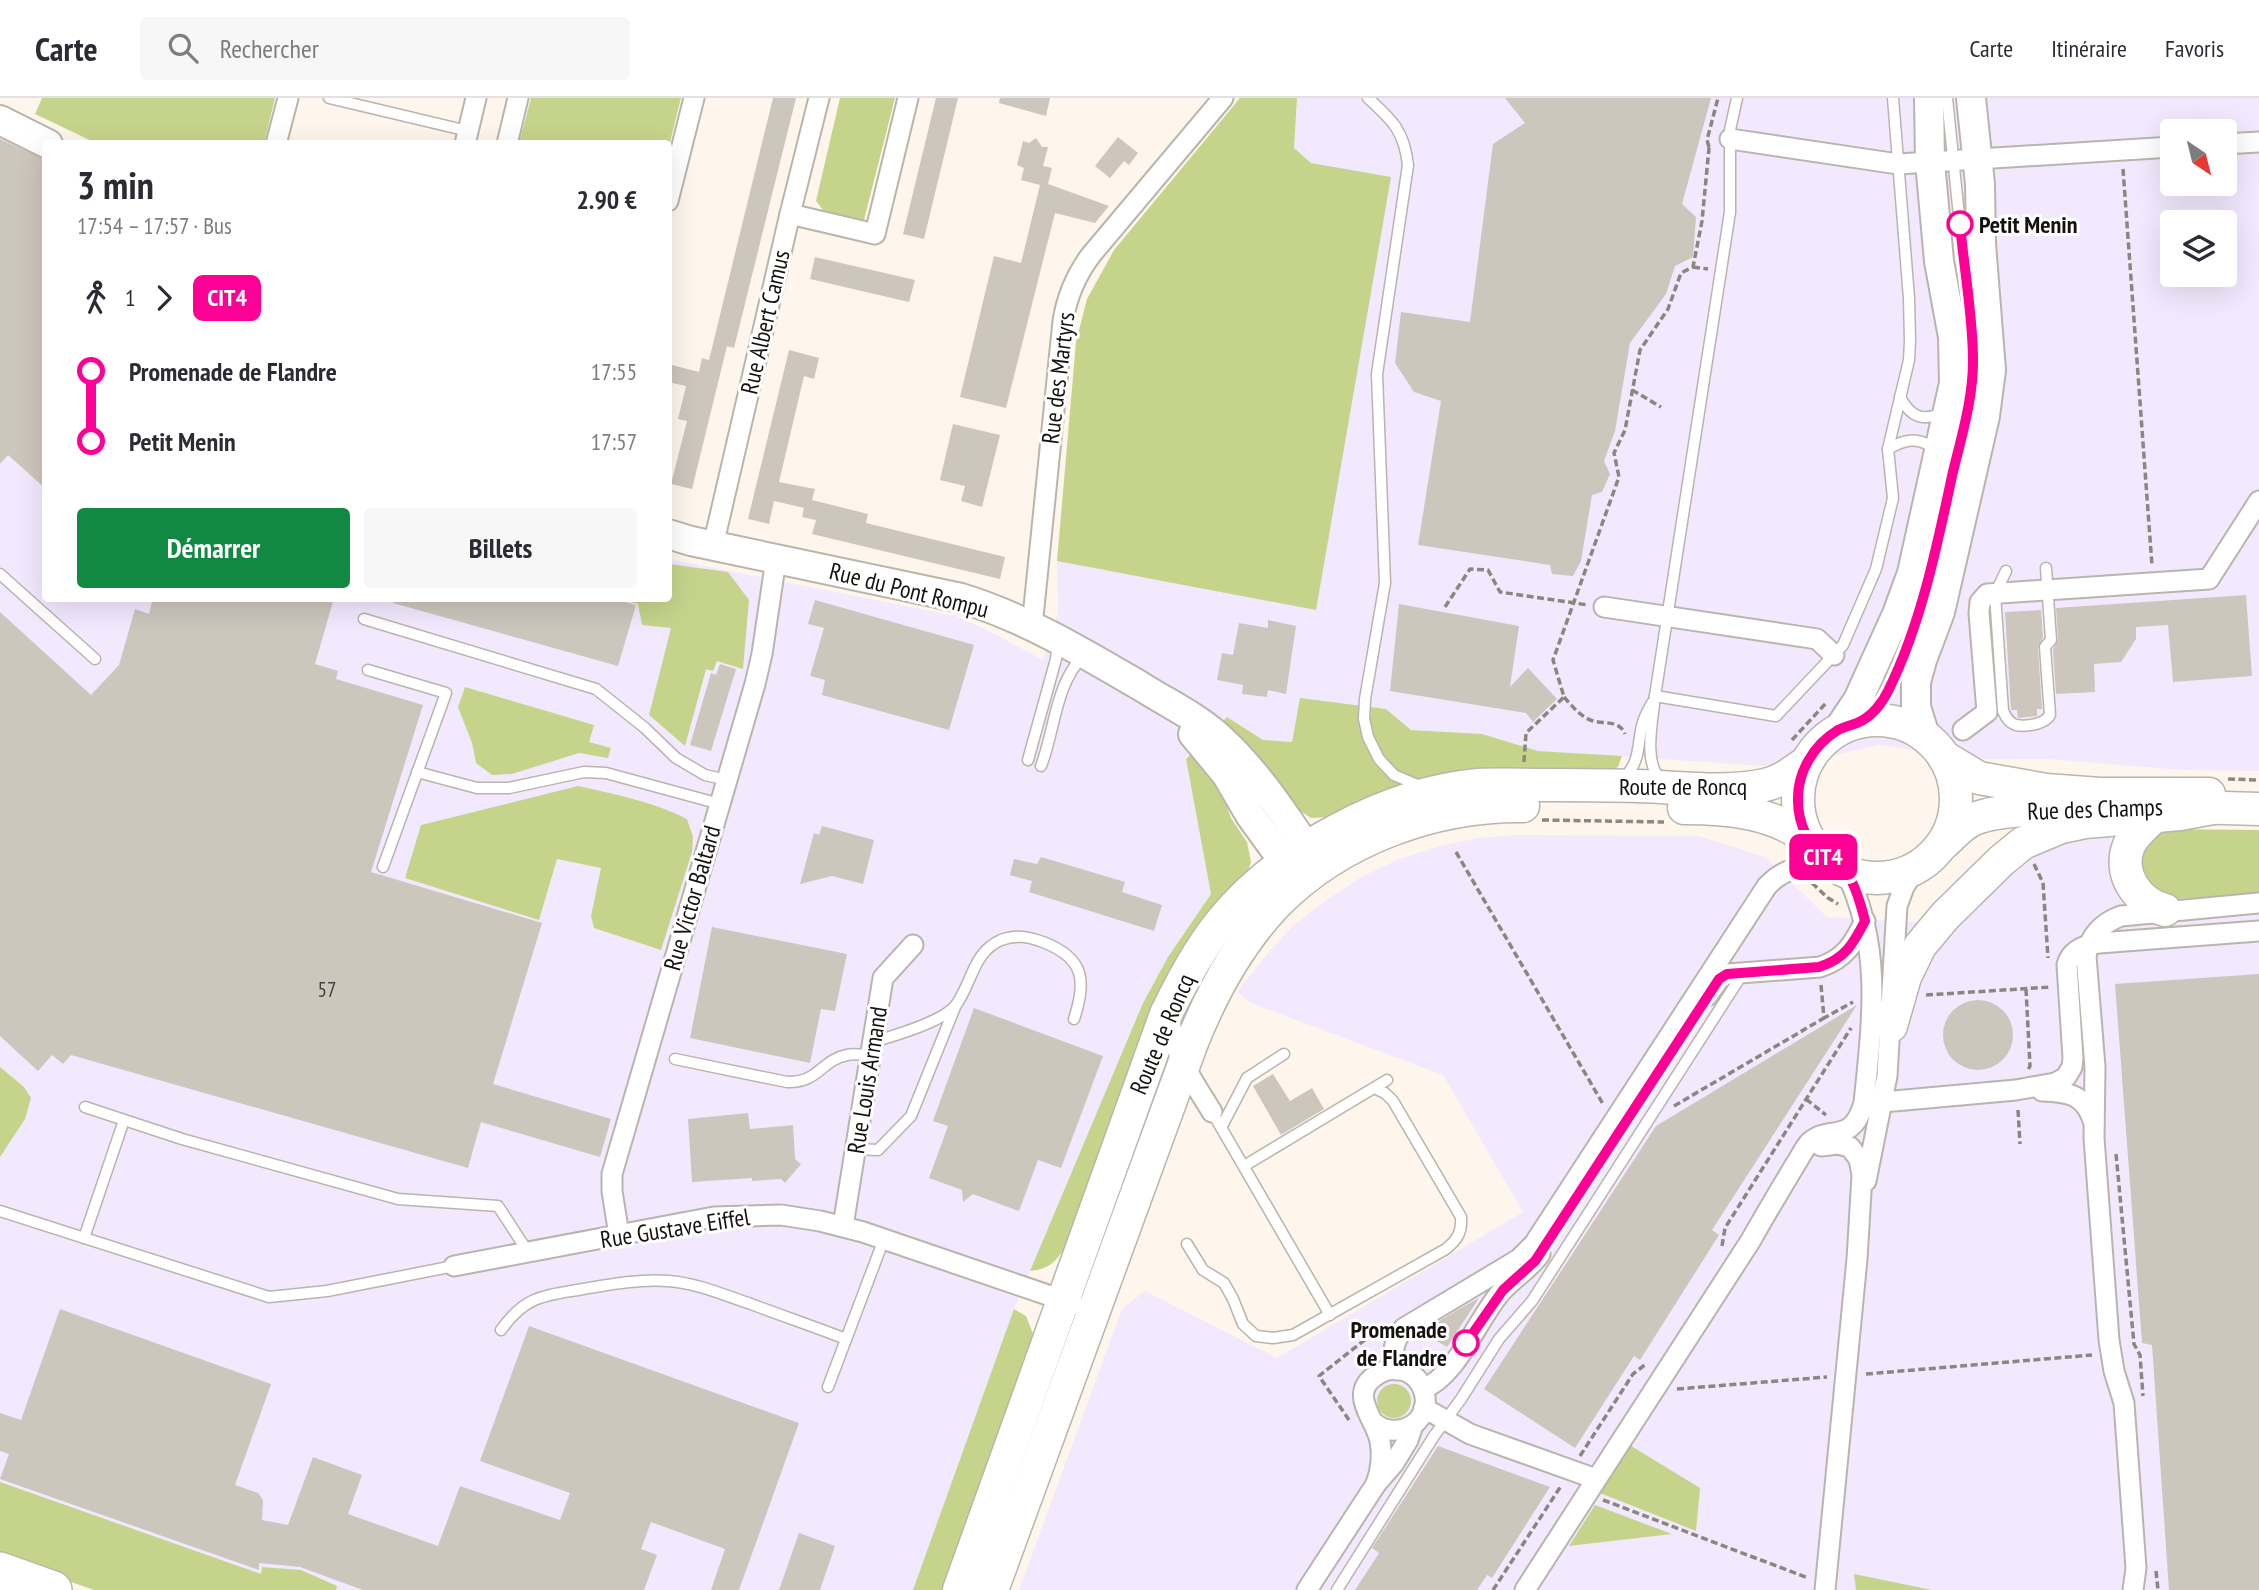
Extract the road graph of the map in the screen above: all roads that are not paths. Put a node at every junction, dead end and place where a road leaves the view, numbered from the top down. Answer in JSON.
{"nodes":[{"id":1,"x":288,"y":98,"type":"edge"},
{"id":2,"x":329,"y":98,"type":"edge"},
{"id":3,"x":476,"y":98,"type":"edge"},
{"id":4,"x":518,"y":98,"type":"edge"},
{"id":5,"x":694,"y":98,"type":"edge"},
{"id":6,"x":819,"y":98,"type":"edge"},
{"id":7,"x":908,"y":98,"type":"edge"},
{"id":8,"x":1223,"y":98,"type":"edge"},
{"id":9,"x":1368,"y":98,"type":"edge"},
{"id":10,"x":1737,"y":98,"type":"edge"},
{"id":11,"x":1893,"y":98,"type":"edge"},
{"id":12,"x":1929,"y":98,"type":"edge"},
{"id":13,"x":1947,"y":98,"type":"edge"},
{"id":14,"x":1971,"y":98,"type":"edge"},
{"id":15,"x":0,"y":120,"type":"edge"},
{"id":16,"x":466,"y":137,"type":"edge"},
{"id":17,"x":1730,"y":139,"type":"junction"},
{"id":18,"x":277,"y":140,"type":"edge"},
{"id":19,"x":508,"y":140,"type":"edge"},
{"id":20,"x":42,"y":141,"type":"edge"},
{"id":21,"x":2259,"y":142,"type":"edge"},
{"id":22,"x":2237,"y":143,"type":"edge"},
{"id":23,"x":2160,"y":149,"type":"edge"},
{"id":24,"x":1954,"y":161,"type":"junction"},
{"id":25,"x":1898,"y":164,"type":"junction"},
{"id":26,"x":672,"y":185,"type":"edge"},
{"id":27,"x":790,"y":214,"type":"junction"},
{"id":28,"x":1900,"y":397,"type":"junction"},
{"id":29,"x":1950,"y":410,"type":"junction"},
{"id":30,"x":1888,"y":449,"type":"junction"},
{"id":31,"x":1939,"y":455,"type":"junction"},
{"id":32,"x":2259,"y":501,"type":"edge"},
{"id":33,"x":1940,"y":532,"type":"junction"},
{"id":34,"x":672,"y":535,"type":"edge"},
{"id":35,"x":713,"y":546,"type":"junction"},
{"id":36,"x":776,"y":559,"type":"junction"},
{"id":37,"x":2046,"y":568,"type":"dead end"},
{"id":38,"x":2006,"y":571,"type":"dead end"},
{"id":39,"x":0,"y":573,"type":"edge"},
{"id":40,"x":2048,"y":590,"type":"junction"},
{"id":41,"x":1995,"y":594,"type":"junction"},
{"id":42,"x":1604,"y":607,"type":"road end"},
{"id":43,"x":1667,"y":618,"type":"junction"},
{"id":44,"x":364,"y":619,"type":"dead end"},
{"id":45,"x":1032,"y":627,"type":"junction"},
{"id":46,"x":1059,"y":640,"type":"junction"},
{"id":47,"x":1086,"y":653,"type":"junction"},
{"id":48,"x":1834,"y":654,"type":"junction"},
{"id":49,"x":95,"y":659,"type":"dead end"},
{"id":50,"x":368,"y":670,"type":"dead end"},
{"id":51,"x":1919,"y":671,"type":"junction"},
{"id":52,"x":1655,"y":696,"type":"junction"},
{"id":53,"x":1849,"y":726,"type":"junction"},
{"id":54,"x":1963,"y":730,"type":"dead end"},
{"id":55,"x":1934,"y":746,"type":"junction"},
{"id":56,"x":1028,"y":760,"type":"dead end"},
{"id":57,"x":1807,"y":762,"type":"junction"},
{"id":58,"x":1041,"y":766,"type":"dead end"},
{"id":59,"x":417,"y":772,"type":"junction"},
{"id":60,"x":1622,"y":779,"type":"junction"},
{"id":61,"x":727,"y":780,"type":"junction"},
{"id":62,"x":1672,"y":787,"type":"junction"},
{"id":63,"x":1435,"y":793,"type":"junction"},
{"id":64,"x":2259,"y":794,"type":"edge"},
{"id":65,"x":720,"y":804,"type":"junction"},
{"id":66,"x":2213,"y":808,"type":"junction"},
{"id":67,"x":2259,"y":809,"type":"edge"},
{"id":68,"x":2155,"y":816,"type":"junction"},
{"id":69,"x":1808,"y":839,"type":"junction"},
{"id":70,"x":1942,"y":845,"type":"junction"},
{"id":71,"x":1303,"y":866,"type":"junction"},
{"id":72,"x":383,"y":867,"type":"dead end"},
{"id":73,"x":1839,"y":868,"type":"junction"},
{"id":74,"x":1915,"y":869,"type":"junction"},
{"id":75,"x":2259,"y":902,"type":"edge"},
{"id":76,"x":2165,"y":910,"type":"junction"},
{"id":77,"x":1865,"y":921,"type":"junction"},
{"id":78,"x":2259,"y":931,"type":"edge"},
{"id":79,"x":2088,"y":945,"type":"junction"},
{"id":80,"x":913,"y":946,"type":"dead end"},
{"id":81,"x":1743,"y":972,"type":"junction"},
{"id":82,"x":955,"y":1007,"type":"junction"},
{"id":83,"x":1170,"y":1007,"type":"junction"},
{"id":84,"x":1074,"y":1019,"type":"dead end"},
{"id":85,"x":1891,"y":1026,"type":"junction"},
{"id":86,"x":871,"y":1049,"type":"junction"},
{"id":87,"x":1284,"y":1054,"type":"dead end"},
{"id":88,"x":675,"y":1059,"type":"dead end"},
{"id":89,"x":1184,"y":1065,"type":"junction"},
{"id":90,"x":1387,"y":1080,"type":"dead end"},
{"id":91,"x":1374,"y":1088,"type":"junction"},
{"id":92,"x":2016,"y":1090,"type":"junction"},
{"id":93,"x":1883,"y":1102,"type":"junction"},
{"id":94,"x":85,"y":1107,"type":"dead end"},
{"id":95,"x":124,"y":1119,"type":"junction"},
{"id":96,"x":1217,"y":1119,"type":"junction"},
{"id":97,"x":2094,"y":1124,"type":"junction"},
{"id":98,"x":856,"y":1149,"type":"junction"},
{"id":99,"x":1802,"y":1155,"type":"junction"},
{"id":100,"x":1244,"y":1166,"type":"junction"},
{"id":101,"x":1861,"y":1206,"type":"junction"},
{"id":102,"x":0,"y":1211,"type":"edge"},
{"id":103,"x":843,"y":1226,"type":"junction"},
{"id":104,"x":619,"y":1235,"type":"junction"},
{"id":105,"x":84,"y":1238,"type":"junction"},
{"id":106,"x":885,"y":1238,"type":"junction"},
{"id":107,"x":1187,"y":1244,"type":"dead end"},
{"id":108,"x":528,"y":1252,"type":"junction"},
{"id":109,"x":454,"y":1266,"type":"joint"},
{"id":110,"x":1063,"y":1300,"type":"junction"},
{"id":111,"x":1095,"y":1311,"type":"junction"},
{"id":112,"x":1331,"y":1315,"type":"junction"},
{"id":113,"x":501,"y":1330,"type":"dead end"},
{"id":114,"x":846,"y":1339,"type":"junction"},
{"id":115,"x":1397,"y":1370,"type":"junction"},
{"id":116,"x":828,"y":1387,"type":"dead end"},
{"id":117,"x":1424,"y":1398,"type":"junction"},
{"id":118,"x":1445,"y":1420,"type":"junction"},
{"id":119,"x":1374,"y":1423,"type":"junction"},
{"id":120,"x":1413,"y":1425,"type":"junction"},
{"id":121,"x":1376,"y":1484,"type":"junction"},
{"id":122,"x":1591,"y":1486,"type":"junction"},
{"id":123,"x":0,"y":1571,"type":"edge"},
{"id":124,"x":1818,"y":1584,"type":"edge"},
{"id":125,"x":53,"y":1590,"type":"edge"},
{"id":126,"x":959,"y":1590,"type":"edge"},
{"id":127,"x":992,"y":1590,"type":"edge"},
{"id":128,"x":1307,"y":1590,"type":"edge"},
{"id":129,"x":1337,"y":1590,"type":"edge"},
{"id":130,"x":1525,"y":1590,"type":"edge"},
{"id":131,"x":2133,"y":1590,"type":"edge"}],
"edges":[{"from":1,"to":18,"type":"street"},
{"from":2,"to":16,"type":"lane"},
{"from":3,"to":16,"type":"street"},
{"from":4,"to":19,"type":"street"},
{"from":5,"to":26,"type":"street"},
{"from":6,"to":27,"type":"street","name":"Rue Albert Camus"},
{"from":7,"to":27,"type":"street"},
{"from":8,"to":45,"type":"street","name":"Rue des Martyrs"},
{"from":9,"to":63,"type":"lane"},
{"from":10,"to":17,"type":"lane"},
{"from":11,"to":25,"type":"lane"},
{"from":12,"to":24,"type":"street"},
{"from":13,"to":24,"type":"lane"},
{"from":14,"to":24,"type":"street"},
{"from":15,"to":20,"type":"street"},
{"from":17,"to":25,"type":"street"},
{"from":17,"to":43,"type":"lane"},
{"from":21,"to":22,"type":"street"},
{"from":23,"to":24,"type":"street"},
{"from":24,"to":25,"type":"street"},
{"from":24,"to":29,"type":"street"},
{"from":24,"to":33,"type":"lane"},
{"from":24,"to":51,"type":"street"},
{"from":25,"to":28,"type":"lane"},
{"from":27,"to":35,"type":"street","name":"Rue Albert Camus"},
{"from":28,"to":29,"type":"lane"},
{"from":28,"to":30,"type":"lane"},
{"from":29,"to":31,"type":"street"},
{"from":30,"to":31,"type":"lane"},
{"from":30,"to":48,"type":"lane"},
{"from":31,"to":53,"type":"street"},
{"from":32,"to":40,"type":"street"},
{"from":33,"to":51,"type":"lane"},
{"from":33,"to":53,"type":"lane"},
{"from":34,"to":35,"type":"street","name":"Rue du Pont Rompu"},
{"from":35,"to":36,"type":"street","name":"Rue du Pont Rompu"},
{"from":36,"to":45,"type":"street","name":"Rue du Pont Rompu"},
{"from":36,"to":61,"type":"street","name":"Rue Victor Baltard"},
{"from":37,"to":40,"type":"lane"},
{"from":38,"to":41,"type":"lane"},
{"from":39,"to":49,"type":"lane"},
{"from":40,"to":41,"type":"street"},
{"from":40,"to":41,"type":"lane"},
{"from":41,"to":54,"type":"street"},
{"from":42,"to":43,"type":"street"},
{"from":43,"to":48,"type":"street"},
{"from":43,"to":52,"type":"lane"},
{"from":44,"to":61,"type":"lane"},
{"from":45,"to":46,"type":"street","name":"Rue du Pont Rompu"},
{"from":46,"to":47,"type":"street","name":"Rue du Pont Rompu"},
{"from":46,"to":56,"type":"lane"},
{"from":47,"to":58,"type":"lane"},
{"from":47,"to":71,"type":"street","name":"Rue du Pont Rompu"},
{"from":48,"to":52,"type":"lane"},
{"from":50,"to":59,"type":"lane"},
{"from":51,"to":55,"type":"street"},
{"from":52,"to":60,"type":"lane"},
{"from":52,"to":62,"type":"lane"},
{"from":53,"to":55,"type":"main road"},
{"from":53,"to":57,"type":"main road"},
{"from":55,"to":64,"type":"main road","name":"Rue des Champs"},
{"from":55,"to":70,"type":"main road"},
{"from":57,"to":62,"type":"main road","name":"Route de Roncq"},
{"from":57,"to":69,"type":"main road"},
{"from":59,"to":65,"type":"lane"},
{"from":59,"to":72,"type":"lane"},
{"from":60,"to":62,"type":"main road","name":"Route de Roncq"},
{"from":60,"to":63,"type":"main road","name":"Route de Roncq"},
{"from":61,"to":65,"type":"street","name":"Rue Victor Baltard"},
{"from":63,"to":71,"type":"main road","name":"Route de Roncq"},
{"from":65,"to":104,"type":"street","name":"Rue Victor Baltard"},
{"from":66,"to":67,"type":"main road","name":"Rue des Champs"},
{"from":66,"to":68,"type":"main road"},
{"from":66,"to":70,"type":"main road","name":"Rue des Champs"},
{"from":68,"to":76,"type":"main road"},
{"from":68,"to":85,"type":"main road"},
{"from":69,"to":71,"type":"main road","name":"Route de Roncq"},
{"from":69,"to":73,"type":"main road"},
{"from":70,"to":74,"type":"main road"},
{"from":71,"to":83,"type":"main road","name":"Route de Roncq"},
{"from":71,"to":89,"type":"main road","name":"Route de Roncq"},
{"from":73,"to":74,"type":"main road"},
{"from":73,"to":77,"type":"street"},
{"from":73,"to":115,"type":"street"},
{"from":74,"to":85,"type":"street"},
{"from":75,"to":76,"type":"street"},
{"from":76,"to":79,"type":"street"},
{"from":77,"to":81,"type":"street"},
{"from":77,"to":99,"type":"street"},
{"from":78,"to":79,"type":"street"},
{"from":79,"to":92,"type":"street"},
{"from":79,"to":97,"type":"street"},
{"from":80,"to":86,"type":"street","name":"Rue Louis Armand"},
{"from":81,"to":117,"type":"street"},
{"from":81,"to":118,"type":"lane"},
{"from":82,"to":84,"type":"lane"},
{"from":82,"to":86,"type":"lane"},
{"from":82,"to":98,"type":"lane"},
{"from":83,"to":89,"type":"street"},
{"from":83,"to":110,"type":"main road","name":"Route de Roncq"},
{"from":85,"to":93,"type":"street"},
{"from":86,"to":88,"type":"lane"},
{"from":86,"to":98,"type":"street","name":"Rue Louis Armand"},
{"from":87,"to":96,"type":"lane"},
{"from":89,"to":96,"type":"street"},
{"from":89,"to":111,"type":"main road","name":"Route de Roncq"},
{"from":90,"to":91,"type":"lane"},
{"from":91,"to":100,"type":"lane"},
{"from":91,"to":112,"type":"lane"},
{"from":92,"to":93,"type":"street"},
{"from":92,"to":97,"type":"street"},
{"from":93,"to":101,"type":"street"},
{"from":94,"to":95,"type":"lane"},
{"from":95,"to":105,"type":"lane"},
{"from":95,"to":108,"type":"lane"},
{"from":96,"to":100,"type":"lane"},
{"from":97,"to":131,"type":"street"},
{"from":98,"to":103,"type":"street","name":"Rue Louis Armand"},
{"from":99,"to":101,"type":"street"},
{"from":99,"to":122,"type":"street"},
{"from":100,"to":112,"type":"lane"},
{"from":101,"to":124,"type":"street"},
{"from":102,"to":105,"type":"lane"},
{"from":103,"to":104,"type":"street","name":"Rue Gustave Eiffel"},
{"from":103,"to":106,"type":"street","name":"Rue Gustave Eiffel"},
{"from":104,"to":108,"type":"street","name":"Rue Gustave Eiffel"},
{"from":105,"to":109,"type":"lane"},
{"from":106,"to":110,"type":"street","name":"Rue Gustave Eiffel"},
{"from":106,"to":114,"type":"lane"},
{"from":107,"to":112,"type":"lane"},
{"from":108,"to":109,"type":"street","name":"Rue Gustave Eiffel"},
{"from":110,"to":111,"type":"street","name":"Rue Gustave Eiffel"},
{"from":110,"to":126,"type":"main road","name":"Route de Roncq"},
{"from":111,"to":127,"type":"main road","name":"Route de Roncq"},
{"from":113,"to":114,"type":"lane"},
{"from":114,"to":116,"type":"lane"},
{"from":115,"to":117,"type":"street"},
{"from":115,"to":119,"type":"street"},
{"from":117,"to":118,"type":"street"},
{"from":117,"to":120,"type":"street"},
{"from":118,"to":122,"type":"street"},
{"from":118,"to":129,"type":"lane"},
{"from":119,"to":120,"type":"street"},
{"from":119,"to":121,"type":"street"},
{"from":120,"to":121,"type":"street"},
{"from":121,"to":128,"type":"street"},
{"from":122,"to":130,"type":"street"},
{"from":123,"to":125,"type":"highway"}]}
